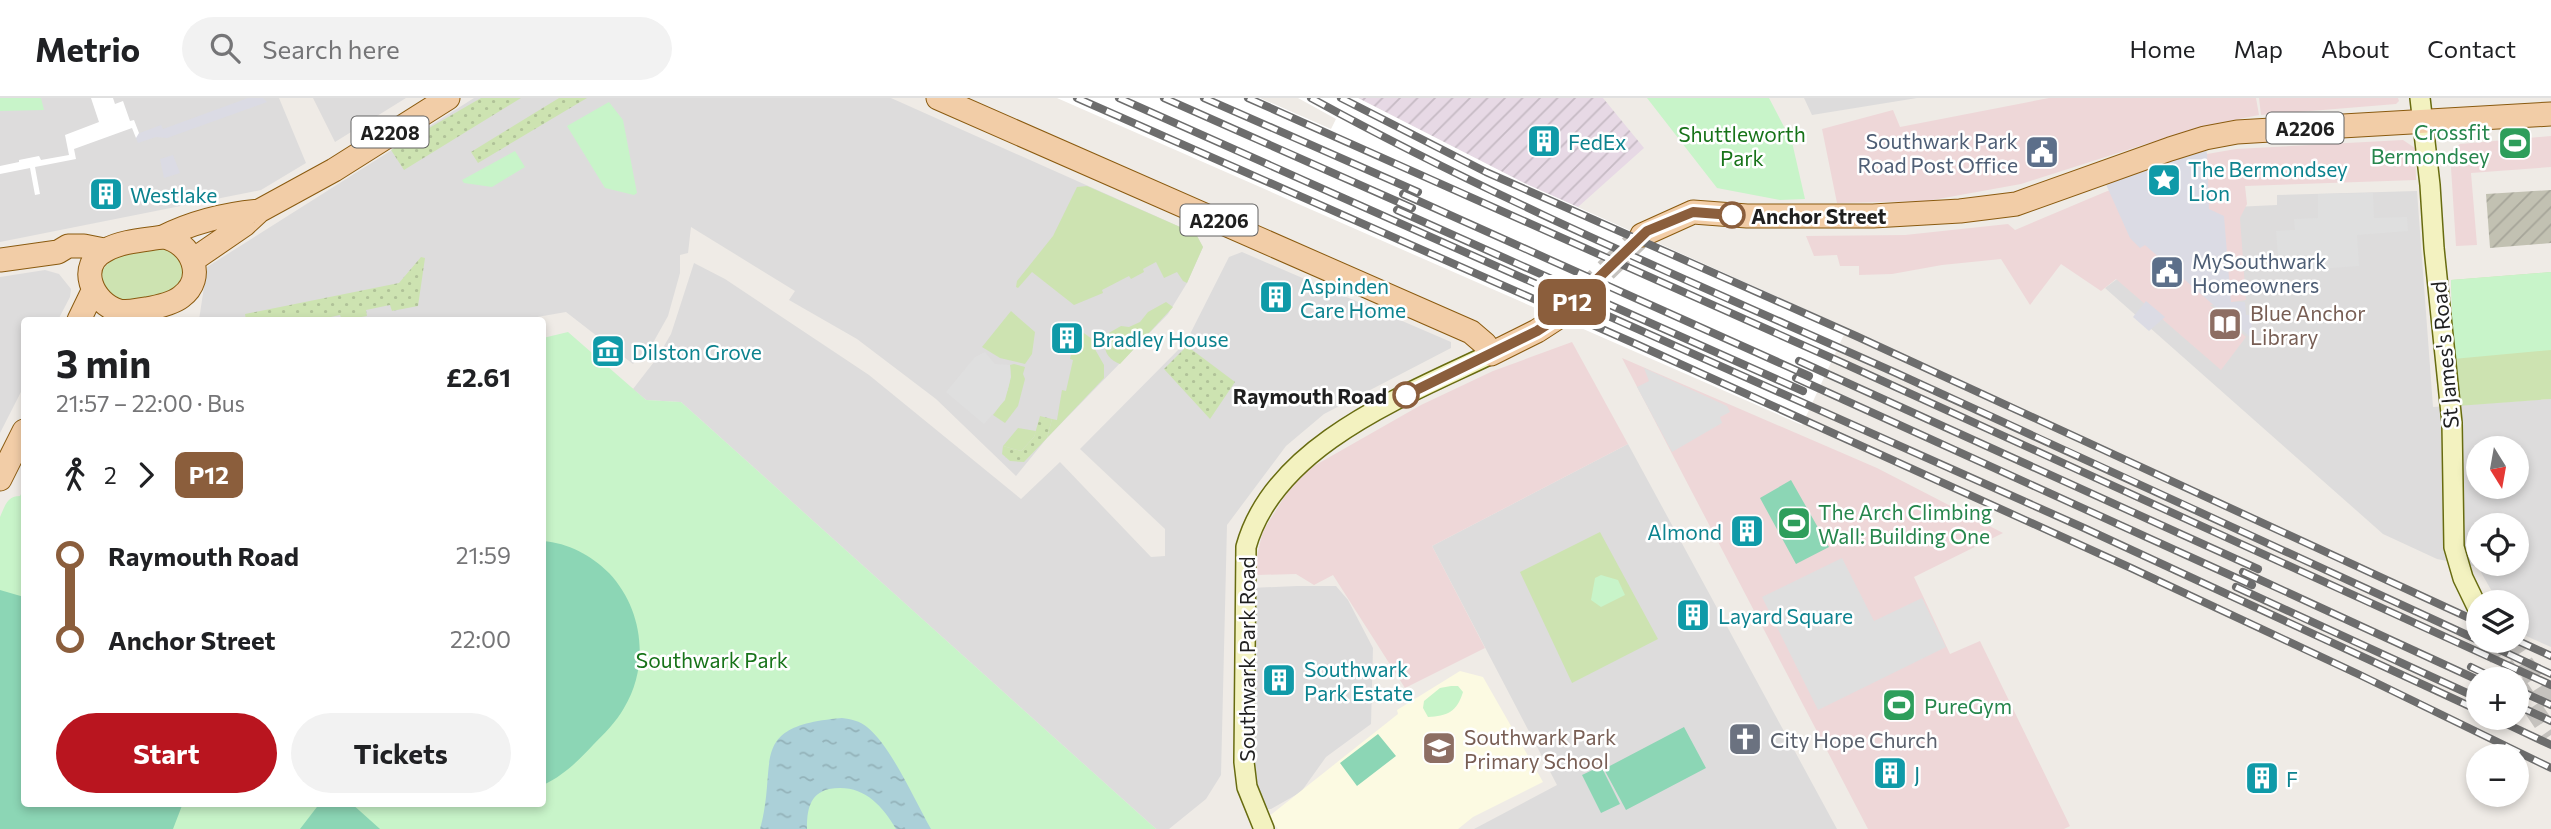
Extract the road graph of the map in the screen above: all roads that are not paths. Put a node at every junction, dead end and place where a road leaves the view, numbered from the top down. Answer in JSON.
{"nodes":[{"id":1,"x":448,"y":98,"type":"edge"},
{"id":2,"x":939,"y":98,"type":"edge"},
{"id":3,"x":2420,"y":98,"type":"edge"},
{"id":4,"x":2551,"y":114,"type":"edge"},
{"id":5,"x":2423,"y":122,"type":"junction"},
{"id":6,"x":260,"y":211,"type":"junction"},
{"id":7,"x":1642,"y":235,"type":"tunnel mouth"},
{"id":8,"x":163,"y":237,"type":"junction"},
{"id":9,"x":104,"y":250,"type":"junction"},
{"id":10,"x":58,"y":251,"type":"junction"},
{"id":11,"x":0,"y":260,"type":"edge"},
{"id":12,"x":193,"y":260,"type":"junction"},
{"id":13,"x":92,"y":281,"type":"junction"},
{"id":14,"x":116,"y":316,"type":"edge"},
{"id":15,"x":80,"y":317,"type":"edge"},
{"id":16,"x":1557,"y":318,"type":"tunnel mouth"},
{"id":17,"x":1490,"y":354,"type":"junction"},
{"id":18,"x":21,"y":437,"type":"edge"},
{"id":19,"x":0,"y":479,"type":"edge"},
{"id":20,"x":2469,"y":590,"type":"edge"},
{"id":21,"x":1264,"y":829,"type":"edge"}],
"edges":[{"from":1,"to":6,"type":"main road","number":"A2208"},
{"from":2,"to":17,"type":"main road","number":"A2206"},
{"from":3,"to":5,"type":"street","name":"St James's Road"},
{"from":4,"to":5,"type":"main road","number":"A2206"},
{"from":5,"to":7,"type":"main road","number":"A2206"},
{"from":5,"to":20,"type":"street","name":"St James's Road"},
{"from":6,"to":8,"type":"main road","number":"A2208"},
{"from":6,"to":12,"type":"main road","number":"A2208"},
{"from":8,"to":9,"type":"main road"},
{"from":8,"to":12,"type":"main road"},
{"from":9,"to":10,"type":"main road"},
{"from":9,"to":13,"type":"main road"},
{"from":10,"to":11,"type":"main road"},
{"from":10,"to":13,"type":"main road"},
{"from":12,"to":14,"type":"main road"},
{"from":13,"to":14,"type":"main road"},
{"from":13,"to":15,"type":"main road"},
{"from":16,"to":17,"type":"main road","name":"Southwark Park Road"},
{"from":17,"to":21,"type":"street","name":"Southwark Park Road"},
{"from":18,"to":19,"type":"main road"}]}
